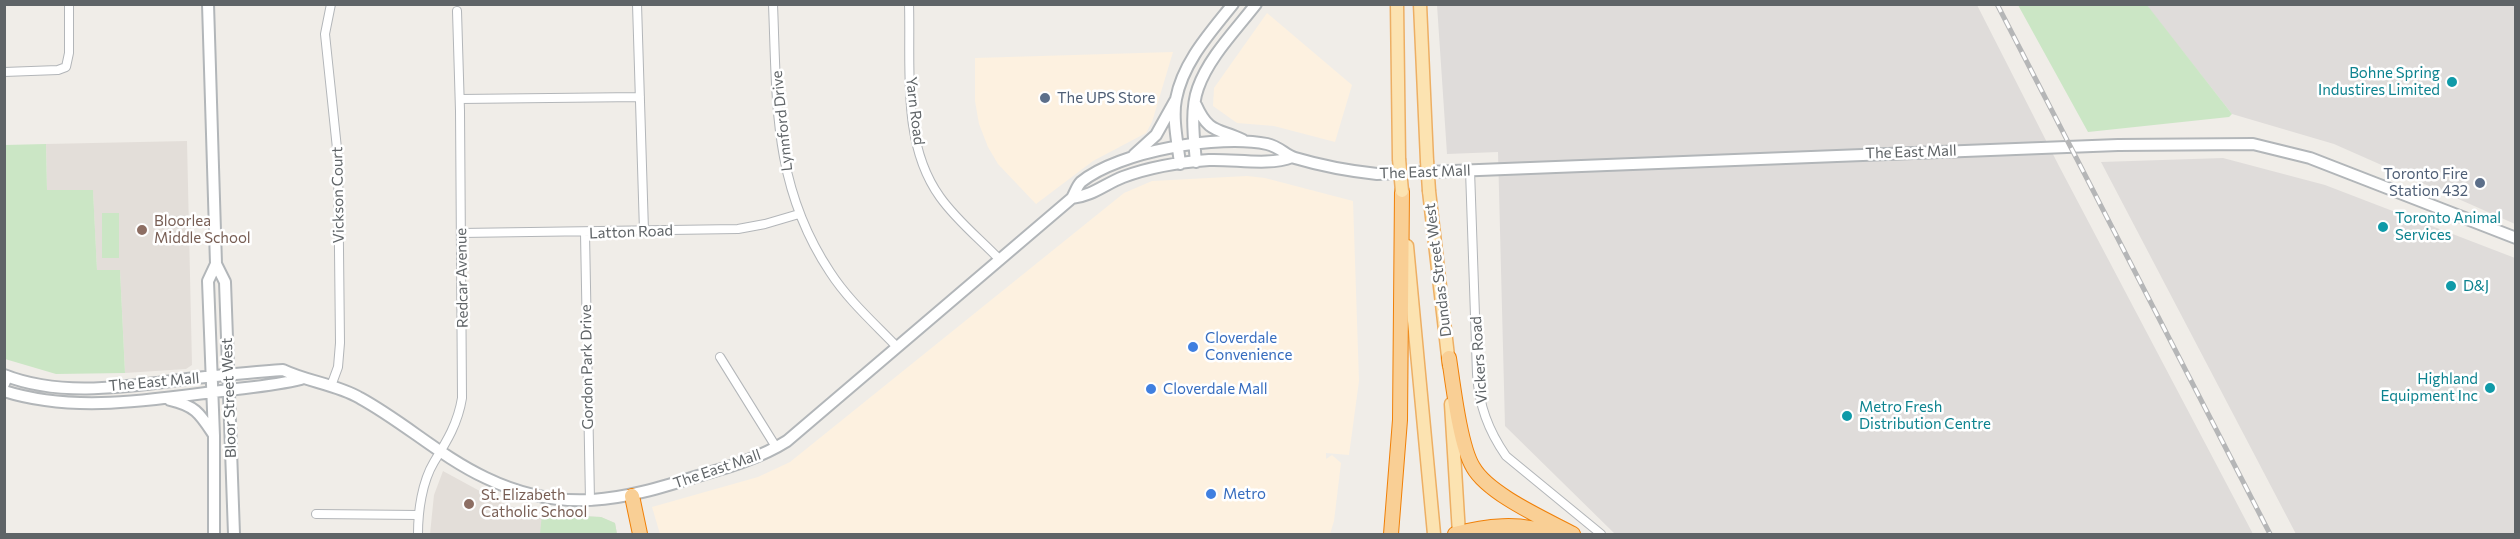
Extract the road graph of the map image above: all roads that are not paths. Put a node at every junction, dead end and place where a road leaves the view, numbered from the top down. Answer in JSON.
{"nodes":[{"id":1,"x":69,"y":4,"type":"edge"},
{"id":2,"x":208,"y":4,"type":"edge"},
{"id":3,"x":331,"y":4,"type":"edge"},
{"id":4,"x":637,"y":4,"type":"edge"},
{"id":5,"x":773,"y":4,"type":"edge"},
{"id":6,"x":909,"y":4,"type":"edge"},
{"id":7,"x":1233,"y":4,"type":"edge"},
{"id":8,"x":1256,"y":4,"type":"edge"},
{"id":9,"x":1397,"y":4,"type":"edge"},
{"id":10,"x":1420,"y":4,"type":"edge"},
{"id":11,"x":457,"y":11,"type":"dead end"},
{"id":12,"x":4,"y":72,"type":"edge"},
{"id":13,"x":640,"y":97,"type":"junction"},
{"id":14,"x":460,"y":99,"type":"junction"},
{"id":15,"x":1175,"y":101,"type":"junction"},
{"id":16,"x":1195,"y":102,"type":"junction"},
{"id":17,"x":1243,"y":140,"type":"junction"},
{"id":18,"x":1194,"y":144,"type":"junction"},
{"id":19,"x":1179,"y":147,"type":"junction"},
{"id":20,"x":1131,"y":157,"type":"junction"},
{"id":21,"x":1292,"y":157,"type":"junction"},
{"id":22,"x":1196,"y":162,"type":"junction"},
{"id":23,"x":1180,"y":164,"type":"junction"},
{"id":24,"x":1470,"y":170,"type":"junction"},
{"id":25,"x":1402,"y":191,"type":"junction"},
{"id":26,"x":1072,"y":198,"type":"junction"},
{"id":27,"x":799,"y":214,"type":"junction"},
{"id":28,"x":644,"y":231,"type":"junction"},
{"id":29,"x":461,"y":233,"type":"junction"},
{"id":30,"x":585,"y":233,"type":"junction"},
{"id":31,"x":2516,"y":238,"type":"edge"},
{"id":32,"x":1000,"y":260,"type":"junction"},
{"id":33,"x":216,"y":264,"type":"junction"},
{"id":34,"x":897,"y":347,"type":"junction"},
{"id":35,"x":720,"y":357,"type":"dead end"},
{"id":36,"x":1449,"y":358,"type":"junction"},
{"id":37,"x":228,"y":375,"type":"junction"},
{"id":38,"x":211,"y":377,"type":"junction"},
{"id":39,"x":6,"y":379,"type":"edge"},
{"id":40,"x":302,"y":379,"type":"junction"},
{"id":41,"x":141,"y":385,"type":"junction"},
{"id":42,"x":331,"y":386,"type":"junction"},
{"id":43,"x":228,"y":390,"type":"junction"},
{"id":44,"x":4,"y":392,"type":"edge"},
{"id":45,"x":212,"y":393,"type":"junction"},
{"id":46,"x":162,"y":398,"type":"junction"},
{"id":47,"x":140,"y":400,"type":"junction"},
{"id":48,"x":214,"y":435,"type":"junction"},
{"id":49,"x":776,"y":447,"type":"junction"},
{"id":50,"x":442,"y":451,"type":"junction"},
{"id":51,"x":632,"y":496,"type":"junction"},
{"id":52,"x":590,"y":501,"type":"junction"},
{"id":53,"x":316,"y":514,"type":"dead end"},
{"id":54,"x":418,"y":515,"type":"junction"},
{"id":55,"x":1391,"y":530,"type":"edge"},
{"id":56,"x":214,"y":534,"type":"edge"},
{"id":57,"x":234,"y":534,"type":"edge"},
{"id":58,"x":418,"y":534,"type":"edge"},
{"id":59,"x":640,"y":534,"type":"edge"},
{"id":60,"x":1434,"y":534,"type":"edge"},
{"id":61,"x":1458,"y":534,"type":"edge"},
{"id":62,"x":1550,"y":534,"type":"edge"},
{"id":63,"x":1573,"y":534,"type":"edge"},
{"id":64,"x":1601,"y":534,"type":"edge"}],
"edges":[{"from":1,"to":12,"type":"street"},
{"from":2,"to":33,"type":"main road","name":"Bloor Street West"},
{"from":3,"to":42,"type":"street","name":"Vickson Court"},
{"from":4,"to":13,"type":"street"},
{"from":5,"to":27,"type":"street","name":"Lynnford Drive"},
{"from":6,"to":32,"type":"street","name":"Yarn Road"},
{"from":7,"to":15,"type":"main road"},
{"from":8,"to":16,"type":"main road"},
{"from":9,"to":25,"type":"main road","name":"Dundas Street West","bridge":true},
{"from":10,"to":36,"type":"main road","name":"Dundas Street West","bridge":true},
{"from":11,"to":14,"type":"street","name":"Redcar Avenue"},
{"from":13,"to":14,"type":"street"},
{"from":13,"to":28,"type":"street"},
{"from":14,"to":29,"type":"street","name":"Redcar Avenue"},
{"from":15,"to":19,"type":"main road"},
{"from":15,"to":20,"type":"main road"},
{"from":16,"to":17,"type":"main road"},
{"from":16,"to":18,"type":"main road"},
{"from":17,"to":18,"type":"main road","name":"The East Mall"},
{"from":17,"to":21,"type":"main road","name":"The East Mall"},
{"from":18,"to":19,"type":"main road","name":"The East Mall"},
{"from":18,"to":22,"type":"main road"},
{"from":19,"to":20,"type":"main road","name":"The East Mall"},
{"from":19,"to":23,"type":"main road"},
{"from":20,"to":26,"type":"main road","name":"The East Mall"},
{"from":21,"to":22,"type":"main road","name":"The East Mall"},
{"from":21,"to":24,"type":"main road","name":"The East Mall"},
{"from":22,"to":23,"type":"main road","name":"The East Mall"},
{"from":23,"to":26,"type":"main road","name":"The East Mall"},
{"from":24,"to":31,"type":"main road","name":"The East Mall"},
{"from":24,"to":64,"type":"street","name":"Vickers Road"},
{"from":25,"to":55,"type":"highway"},
{"from":25,"to":60,"type":"main road","name":"Dundas Street West"},
{"from":26,"to":32,"type":"main road","name":"The East Mall"},
{"from":27,"to":28,"type":"street","name":"Latton Road"},
{"from":27,"to":34,"type":"street","name":"Lynnford Drive"},
{"from":28,"to":30,"type":"street","name":"Latton Road"},
{"from":29,"to":30,"type":"street","name":"Latton Road"},
{"from":29,"to":50,"type":"street","name":"Redcar Avenue"},
{"from":30,"to":52,"type":"street","name":"Gordon Park Drive"},
{"from":32,"to":34,"type":"main road","name":"The East Mall"},
{"from":33,"to":37,"type":"main road","name":"Bloor Street West"},
{"from":33,"to":38,"type":"main road","name":"Bloor Street West"},
{"from":34,"to":49,"type":"main road","name":"The East Mall"},
{"from":35,"to":49,"type":"street"},
{"from":36,"to":61,"type":"main road","name":"Dundas Street West"},
{"from":36,"to":63,"type":"highway"},
{"from":37,"to":38,"type":"main road","name":"The East Mall"},
{"from":37,"to":40,"type":"main road","name":"The East Mall"},
{"from":37,"to":43,"type":"main road","name":"Bloor Street West"},
{"from":38,"to":41,"type":"main road","name":"The East Mall"},
{"from":38,"to":45,"type":"main road","name":"Bloor Street West"},
{"from":39,"to":41,"type":"main road","name":"The East Mall"},
{"from":40,"to":42,"type":"main road","name":"The East Mall"},
{"from":40,"to":43,"type":"main road","name":"The East Mall"},
{"from":41,"to":47,"type":"main road"},
{"from":42,"to":50,"type":"main road","name":"The East Mall"},
{"from":43,"to":45,"type":"main road","name":"The East Mall"},
{"from":43,"to":57,"type":"main road","name":"Bloor Street West"},
{"from":44,"to":47,"type":"main road","name":"The East Mall"},
{"from":45,"to":46,"type":"main road","name":"The East Mall"},
{"from":45,"to":48,"type":"main road","name":"Bloor Street West"},
{"from":46,"to":47,"type":"main road","name":"The East Mall"},
{"from":46,"to":48,"type":"main road"},
{"from":48,"to":56,"type":"main road","name":"Bloor Street West"},
{"from":49,"to":51,"type":"main road","name":"The East Mall"},
{"from":50,"to":52,"type":"main road","name":"The East Mall"},
{"from":50,"to":54,"type":"street","name":"Redcar Avenue"},
{"from":51,"to":52,"type":"main road","name":"The East Mall"},
{"from":51,"to":59,"type":"highway"},
{"from":53,"to":54,"type":"street"},
{"from":54,"to":58,"type":"street","name":"Redcar Avenue"},
{"from":61,"to":62,"type":"highway"}]}
